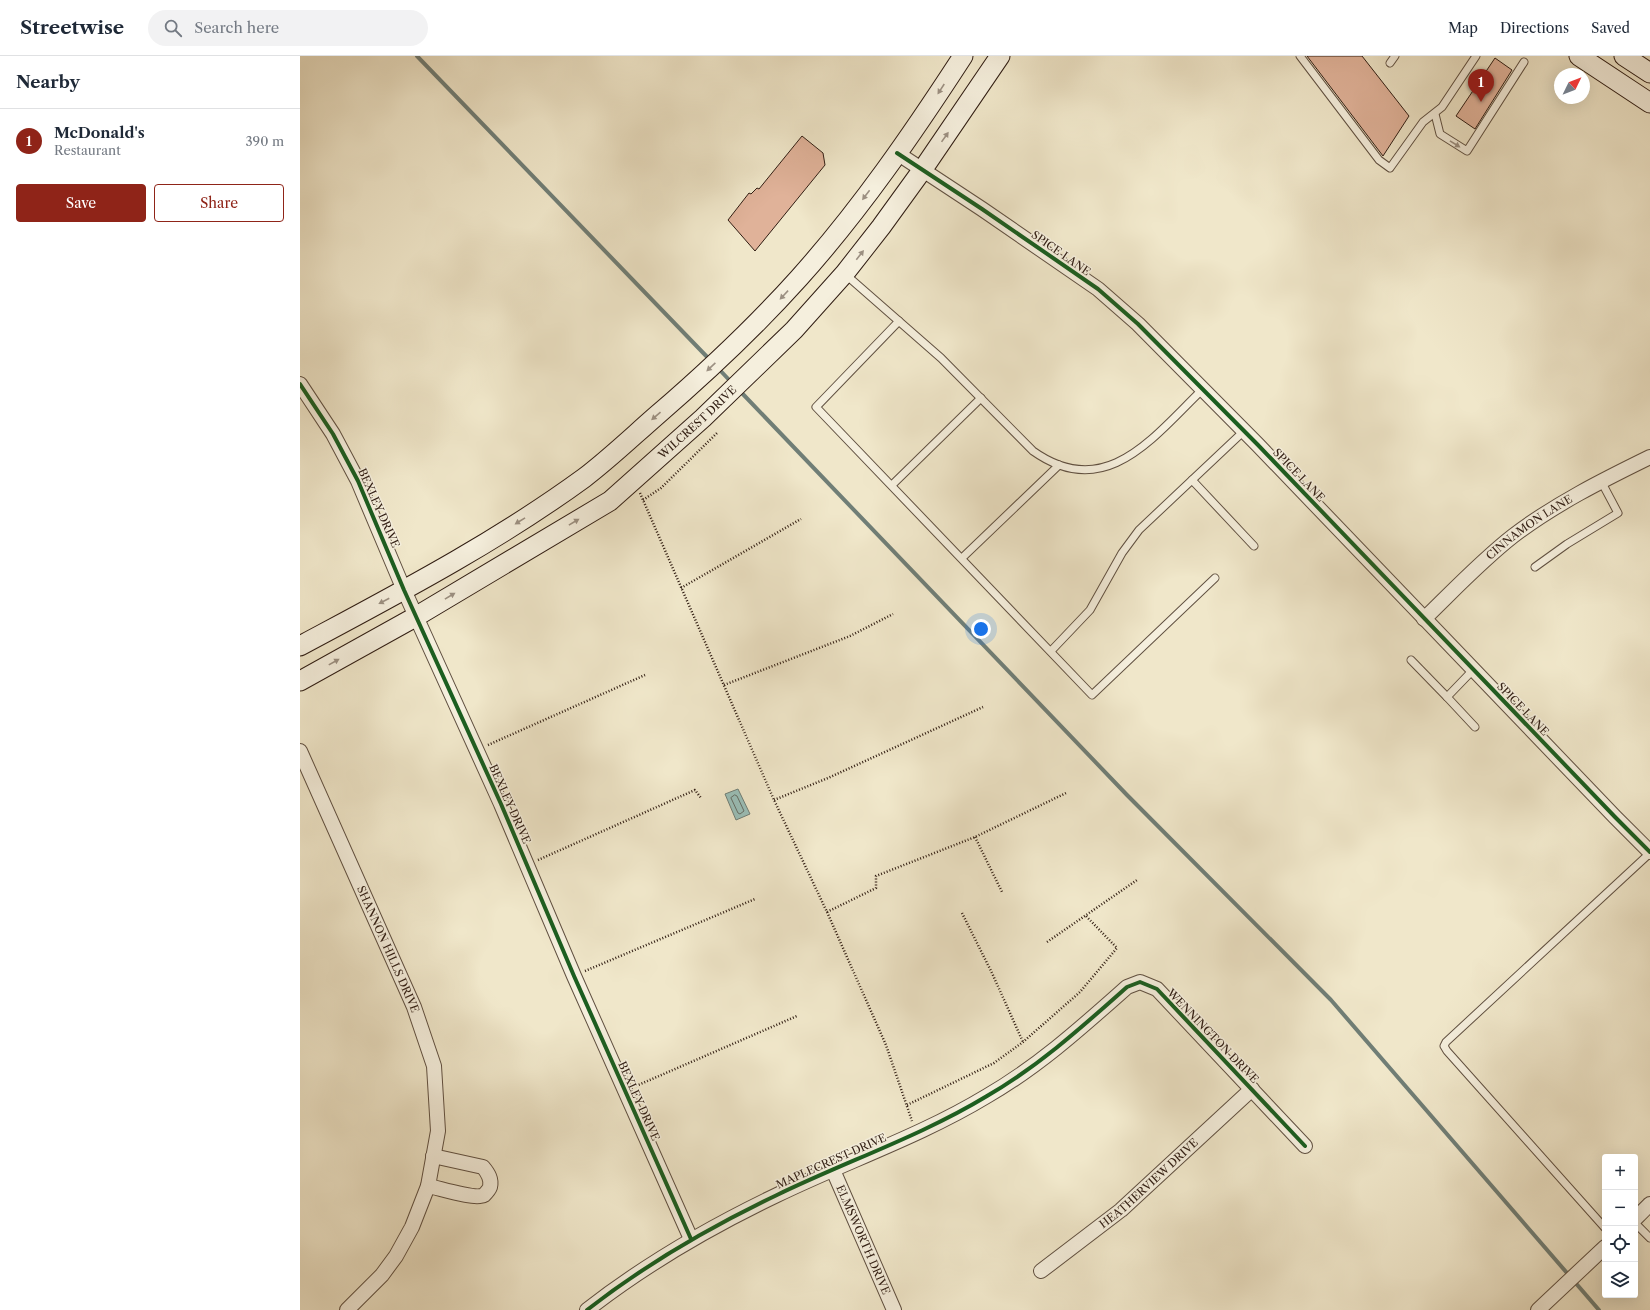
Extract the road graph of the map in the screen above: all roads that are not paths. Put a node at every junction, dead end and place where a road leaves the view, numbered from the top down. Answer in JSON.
{"nodes":[{"id":1,"x":963,"y":56,"type":"edge"},
{"id":2,"x":1000,"y":56,"type":"edge"},
{"id":3,"x":1300,"y":56,"type":"edge"},
{"id":4,"x":1395,"y":56,"type":"edge"},
{"id":5,"x":1476,"y":56,"type":"edge"},
{"id":6,"x":1579,"y":56,"type":"edge"},
{"id":7,"x":1624,"y":56,"type":"edge"},
{"id":8,"x":1524,"y":62,"type":"dead end"},
{"id":9,"x":1390,"y":63,"type":"dead end"},
{"id":10,"x":1650,"y":73,"type":"edge"},
{"id":11,"x":1612,"y":77,"type":"junction"},
{"id":12,"x":1650,"y":89,"type":"edge"},
{"id":13,"x":1650,"y":102,"type":"edge"},
{"id":14,"x":1435,"y":114,"type":"junction"},
{"id":15,"x":897,"y":153,"type":"junction"},
{"id":16,"x":923,"y":169,"type":"junction"},
{"id":17,"x":845,"y":273,"type":"junction"},
{"id":18,"x":899,"y":321,"type":"junction"},
{"id":19,"x":300,"y":384,"type":"edge"},
{"id":20,"x":1203,"y":389,"type":"junction"},
{"id":21,"x":981,"y":398,"type":"junction"},
{"id":22,"x":1244,"y":431,"type":"junction"},
{"id":23,"x":1650,"y":457,"type":"edge"},
{"id":24,"x":1058,"y":465,"type":"junction"},
{"id":25,"x":1192,"y":480,"type":"junction"},
{"id":26,"x":1601,"y":481,"type":"junction"},
{"id":27,"x":892,"y":485,"type":"junction"},
{"id":28,"x":546,"y":504,"type":"junction"},
{"id":29,"x":549,"y":537,"type":"junction"},
{"id":30,"x":1254,"y":546,"type":"dead end"},
{"id":31,"x":962,"y":558,"type":"junction"},
{"id":32,"x":1535,"y":567,"type":"dead end"},
{"id":33,"x":1215,"y":578,"type":"dead end"},
{"id":34,"x":404,"y":590,"type":"junction"},
{"id":35,"x":417,"y":616,"type":"junction"},
{"id":36,"x":1424,"y":618,"type":"junction"},
{"id":37,"x":300,"y":646,"type":"edge"},
{"id":38,"x":1051,"y":651,"type":"junction"},
{"id":39,"x":1411,"y":660,"type":"dead end"},
{"id":40,"x":1473,"y":670,"type":"junction"},
{"id":41,"x":300,"y":681,"type":"edge"},
{"id":42,"x":1446,"y":697,"type":"junction"},
{"id":43,"x":1475,"y":727,"type":"dead end"},
{"id":44,"x":300,"y":751,"type":"edge"},
{"id":45,"x":1650,"y":853,"type":"edge"},
{"id":46,"x":1081,"y":1028,"type":"joint"},
{"id":47,"x":1252,"y":1089,"type":"junction"},
{"id":48,"x":1305,"y":1146,"type":"dead end"},
{"id":49,"x":433,"y":1156,"type":"junction"},
{"id":50,"x":834,"y":1170,"type":"junction"},
{"id":51,"x":428,"y":1186,"type":"junction"},
{"id":52,"x":1650,"y":1204,"type":"edge"},
{"id":53,"x":1638,"y":1216,"type":"edge"},
{"id":54,"x":1638,"y":1225,"type":"edge"},
{"id":55,"x":1603,"y":1226,"type":"edge"},
{"id":56,"x":1650,"y":1238,"type":"edge"},
{"id":57,"x":691,"y":1239,"type":"junction"},
{"id":58,"x":1600,"y":1252,"type":"edge"},
{"id":59,"x":1041,"y":1271,"type":"dead end"},
{"id":60,"x":347,"y":1310,"type":"edge"},
{"id":61,"x":587,"y":1310,"type":"edge"},
{"id":62,"x":894,"y":1310,"type":"edge"},
{"id":63,"x":1538,"y":1310,"type":"edge"}],
"edges":[{"from":1,"to":15,"type":"main road","one_way":true},
{"from":16,"to":2,"type":"main road","name":"WILCREST DRIVE","one_way":true},
{"from":3,"to":14,"type":"lane"},
{"from":4,"to":9,"type":"lane"},
{"from":5,"to":14,"type":"lane"},
{"from":6,"to":11,"type":"main road"},
{"from":7,"to":10,"type":"main road"},
{"from":14,"to":8,"type":"lane","one_way":true},
{"from":11,"to":12,"type":"main road"},
{"from":11,"to":13,"type":"main road"},
{"from":15,"to":16,"type":"street","name":"SPICE LANE"},
{"from":15,"to":28,"type":"main road","one_way":true},
{"from":17,"to":16,"type":"main road","name":"WILCREST DRIVE","one_way":true},
{"from":16,"to":20,"type":"street","name":"SPICE LANE"},
{"from":17,"to":18,"type":"lane"},
{"from":29,"to":17,"type":"main road","name":"WILCREST DRIVE","one_way":true},
{"from":18,"to":21,"type":"lane"},
{"from":18,"to":27,"type":"lane"},
{"from":19,"to":34,"type":"street","name":"BEXLEY DRIVE"},
{"from":20,"to":22,"type":"street","name":"SPICE LANE"},
{"from":20,"to":24,"type":"lane"},
{"from":21,"to":24,"type":"lane"},
{"from":21,"to":27,"type":"lane"},
{"from":22,"to":25,"type":"lane"},
{"from":22,"to":36,"type":"street","name":"SPICE LANE"},
{"from":23,"to":26,"type":"street","name":"CINNAMON LANE"},
{"from":24,"to":31,"type":"lane"},
{"from":25,"to":30,"type":"lane"},
{"from":25,"to":38,"type":"lane"},
{"from":26,"to":32,"type":"lane"},
{"from":26,"to":36,"type":"street","name":"CINNAMON LANE"},
{"from":27,"to":31,"type":"lane"},
{"from":28,"to":29,"type":"main road"},
{"from":28,"to":34,"type":"main road","one_way":true},
{"from":35,"to":29,"type":"main road","name":"WILCREST DRIVE","one_way":true},
{"from":31,"to":38,"type":"lane"},
{"from":33,"to":38,"type":"lane"},
{"from":34,"to":35,"type":"street","name":"BEXLEY DRIVE"},
{"from":34,"to":37,"type":"main road","one_way":true},
{"from":41,"to":35,"type":"main road","name":"WILCREST DRIVE","one_way":true},
{"from":35,"to":57,"type":"street","name":"BEXLEY DRIVE"},
{"from":36,"to":40,"type":"street","name":"SPICE LANE"},
{"from":39,"to":42,"type":"lane"},
{"from":40,"to":42,"type":"lane"},
{"from":40,"to":45,"type":"street","name":"SPICE LANE"},
{"from":42,"to":43,"type":"lane"},
{"from":44,"to":49,"type":"street","name":"SHANNON HILLS DRIVE"},
{"from":45,"to":55,"type":"lane"},
{"from":46,"to":47,"type":"street","name":"WENNINGTON DRIVE"},
{"from":46,"to":50,"type":"street","name":"MAPLECREST DRIVE"},
{"from":47,"to":48,"type":"street","name":"WENNINGTON DRIVE"},
{"from":47,"to":59,"type":"street","name":"HEATHERVIEW DRIVE"},
{"from":49,"to":51,"type":"street","name":"SHANNON HILLS DRIVE"},
{"from":49,"to":51,"type":"street"},
{"from":50,"to":57,"type":"street","name":"MAPLECREST DRIVE"},
{"from":50,"to":62,"type":"street","name":"ELMSWORTH DRIVE"},
{"from":51,"to":60,"type":"street","name":"SHANNON HILLS DRIVE"},
{"from":52,"to":53,"type":"street"},
{"from":54,"to":56,"type":"lane"},
{"from":57,"to":61,"type":"street","name":"MAPLECREST DRIVE"},
{"from":58,"to":63,"type":"street"}]}
